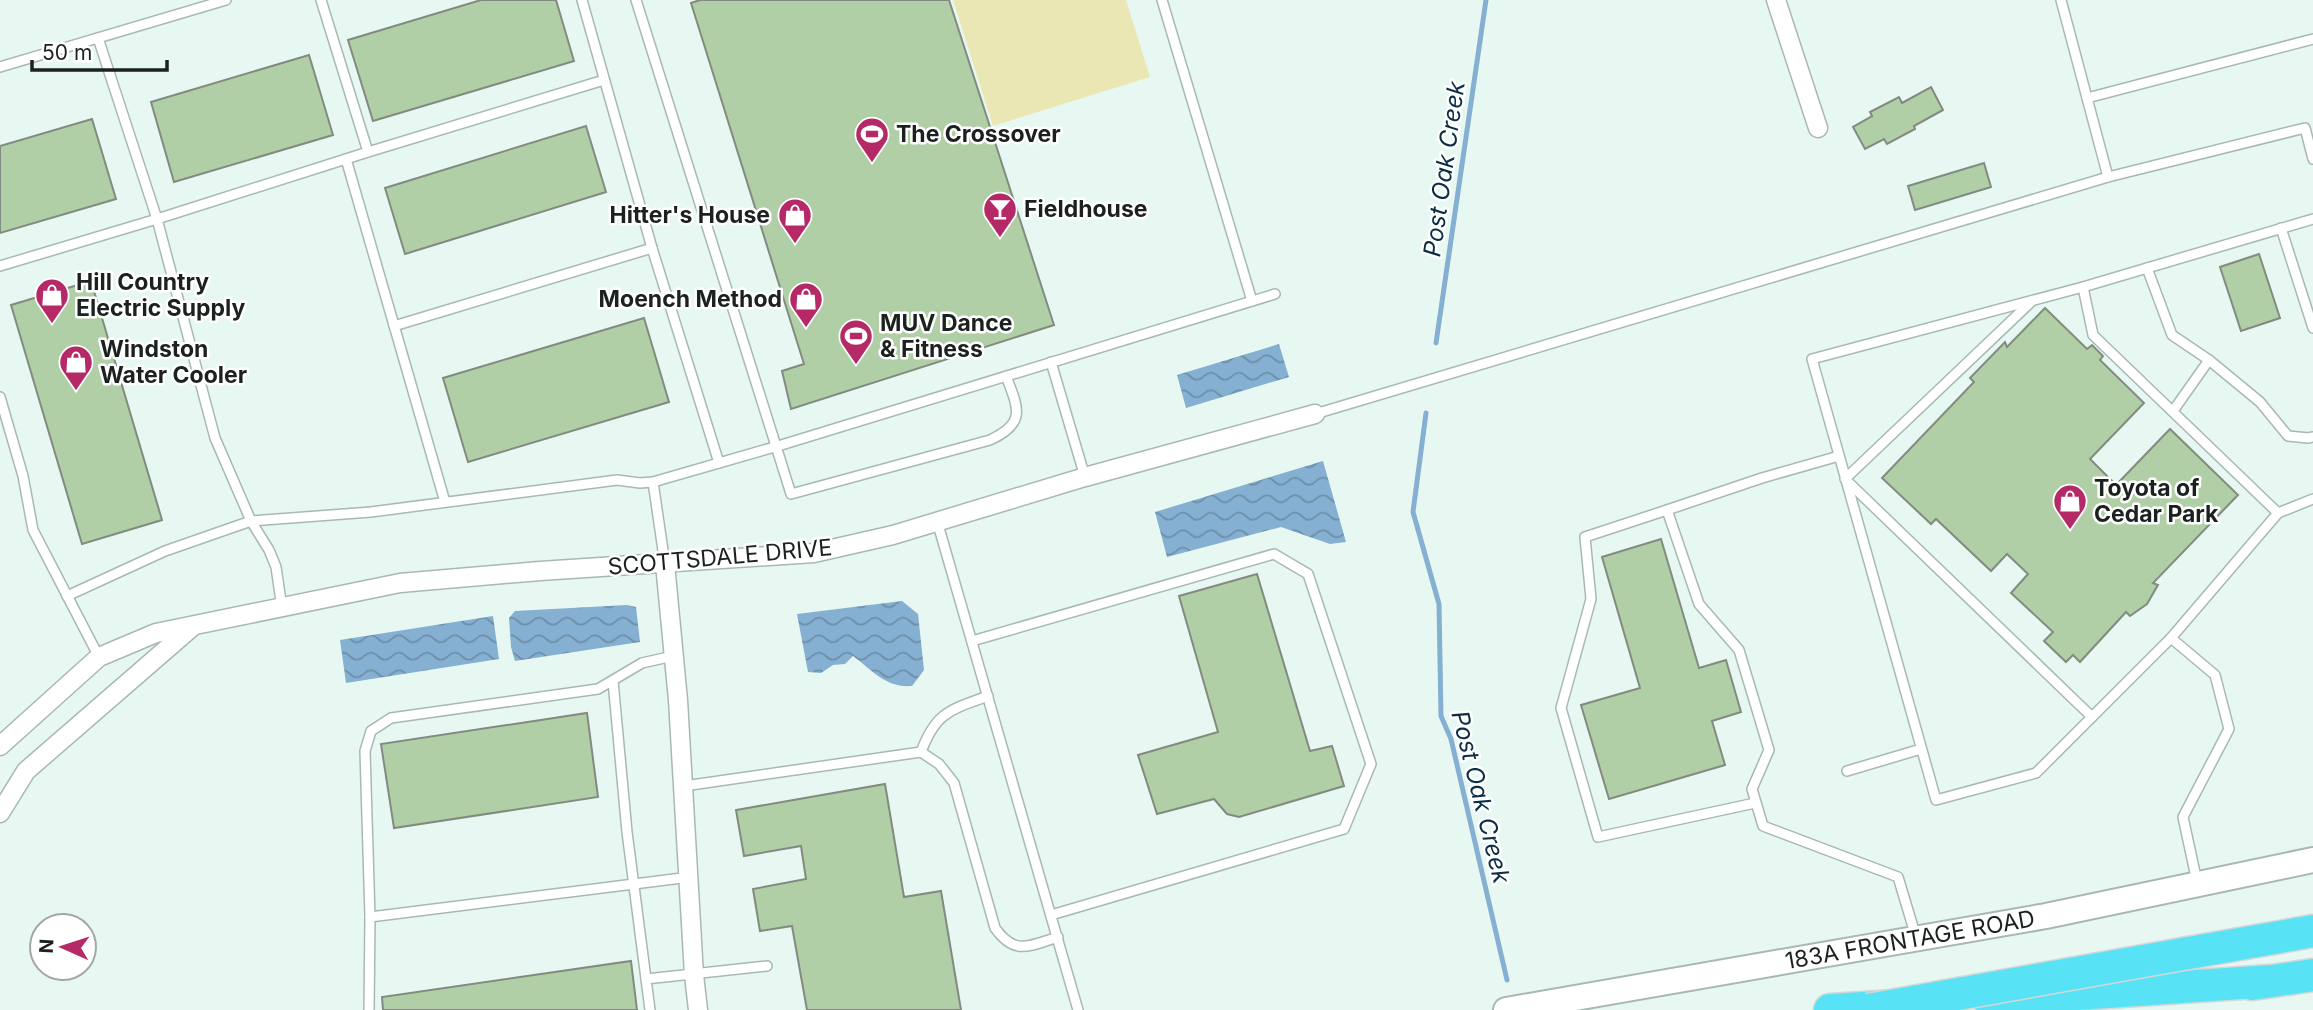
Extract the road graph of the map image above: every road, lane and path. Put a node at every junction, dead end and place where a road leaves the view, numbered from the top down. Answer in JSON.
{"nodes":[{"id":1,"x":226,"y":0,"type":"edge"},
{"id":2,"x":321,"y":0,"type":"edge"},
{"id":3,"x":582,"y":0,"type":"edge"},
{"id":4,"x":636,"y":0,"type":"edge"},
{"id":5,"x":1163,"y":0,"type":"edge"},
{"id":6,"x":1776,"y":0,"type":"edge"},
{"id":7,"x":2061,"y":0,"type":"edge"},
{"id":8,"x":98,"y":38,"type":"junction"},
{"id":9,"x":2313,"y":39,"type":"edge"},
{"id":10,"x":0,"y":67,"type":"edge"},
{"id":11,"x":604,"y":80,"type":"junction"},
{"id":12,"x":2087,"y":99,"type":"junction"},
{"id":13,"x":2309,"y":127,"type":"edge"},
{"id":14,"x":1818,"y":128,"type":"dead end"},
{"id":15,"x":368,"y":152,"type":"junction"},
{"id":16,"x":346,"y":159,"type":"junction"},
{"id":17,"x":2313,"y":159,"type":"edge"},
{"id":18,"x":2108,"y":177,"type":"junction"},
{"id":19,"x":157,"y":219,"type":"junction"},
{"id":20,"x":2313,"y":219,"type":"edge"},
{"id":21,"x":2281,"y":228,"type":"junction"},
{"id":22,"x":652,"y":248,"type":"junction"},
{"id":23,"x":0,"y":266,"type":"edge"},
{"id":24,"x":2147,"y":268,"type":"junction"},
{"id":25,"x":2083,"y":288,"type":"junction"},
{"id":26,"x":1275,"y":294,"type":"dead end"},
{"id":27,"x":2034,"y":300,"type":"junction"},
{"id":28,"x":1252,"y":301,"type":"junction"},
{"id":29,"x":394,"y":326,"type":"junction"},
{"id":30,"x":2313,"y":328,"type":"edge"},
{"id":31,"x":2209,"y":360,"type":"junction"},
{"id":32,"x":1051,"y":362,"type":"junction"},
{"id":33,"x":1006,"y":376,"type":"junction"},
{"id":34,"x":0,"y":397,"type":"edge"},
{"id":35,"x":2173,"y":411,"type":"junction"},
{"id":36,"x":1315,"y":414,"type":"joint"},
{"id":37,"x":2313,"y":436,"type":"edge"},
{"id":38,"x":778,"y":446,"type":"junction"},
{"id":39,"x":1839,"y":456,"type":"junction"},
{"id":40,"x":719,"y":463,"type":"junction"},
{"id":41,"x":1085,"y":477,"type":"junction"},
{"id":42,"x":1845,"y":479,"type":"junction"},
{"id":43,"x":653,"y":482,"type":"junction"},
{"id":44,"x":2313,"y":499,"type":"edge"},
{"id":45,"x":445,"y":502,"type":"junction"},
{"id":46,"x":1667,"y":510,"type":"junction"},
{"id":47,"x":2278,"y":513,"type":"junction"},
{"id":48,"x":251,"y":521,"type":"junction"},
{"id":49,"x":937,"y":522,"type":"junction"},
{"id":50,"x":665,"y":564,"type":"junction"},
{"id":51,"x":67,"y":596,"type":"junction"},
{"id":52,"x":282,"y":608,"type":"junction"},
{"id":53,"x":195,"y":625,"type":"junction"},
{"id":54,"x":2171,"y":638,"type":"junction"},
{"id":55,"x":972,"y":641,"type":"junction"},
{"id":56,"x":673,"y":656,"type":"junction"},
{"id":57,"x":99,"y":657,"type":"junction"},
{"id":58,"x":613,"y":681,"type":"junction"},
{"id":59,"x":988,"y":696,"type":"junction"},
{"id":60,"x":2092,"y":717,"type":"junction"},
{"id":61,"x":0,"y":747,"type":"edge"},
{"id":62,"x":1921,"y":748,"type":"junction"},
{"id":63,"x":921,"y":752,"type":"junction"},
{"id":64,"x":1847,"y":771,"type":"dead end"},
{"id":65,"x":684,"y":786,"type":"junction"},
{"id":66,"x":1755,"y":803,"type":"junction"},
{"id":67,"x":0,"y":813,"type":"edge"},
{"id":68,"x":2313,"y":860,"type":"edge"},
{"id":69,"x":690,"y":877,"type":"junction"},
{"id":70,"x":634,"y":883,"type":"junction"},
{"id":71,"x":2197,"y":884,"type":"junction"},
{"id":72,"x":1051,"y":915,"type":"junction"},
{"id":73,"x":370,"y":917,"type":"junction"},
{"id":74,"x":2313,"y":931,"type":"edge"},
{"id":75,"x":1058,"y":937,"type":"junction"},
{"id":76,"x":1916,"y":938,"type":"junction"},
{"id":77,"x":767,"y":966,"type":"dead end"},
{"id":78,"x":694,"y":975,"type":"junction"},
{"id":79,"x":2313,"y":975,"type":"edge"},
{"id":80,"x":646,"y":979,"type":"junction"},
{"id":81,"x":2271,"y":981,"type":"junction"},
{"id":82,"x":369,"y":1010,"type":"edge"},
{"id":83,"x":650,"y":1010,"type":"edge"},
{"id":84,"x":698,"y":1010,"type":"edge"},
{"id":85,"x":1079,"y":1010,"type":"edge"},
{"id":86,"x":1506,"y":1010,"type":"edge"},
{"id":87,"x":1829,"y":1010,"type":"edge"},
{"id":88,"x":1868,"y":1010,"type":"edge"},
{"id":89,"x":2090,"y":1010,"type":"edge"}],
"edges":[{"from":1,"to":8,"type":"lane"},
{"from":2,"to":15,"type":"lane"},
{"from":3,"to":11,"type":"lane"},
{"from":4,"to":38,"type":"lane"},
{"from":5,"to":28,"type":"lane"},
{"from":6,"to":14,"type":"street"},
{"from":7,"to":12,"type":"lane"},
{"from":8,"to":10,"type":"lane"},
{"from":8,"to":19,"type":"lane"},
{"from":9,"to":12,"type":"lane"},
{"from":11,"to":15,"type":"lane"},
{"from":11,"to":22,"type":"lane"},
{"from":12,"to":18,"type":"lane"},
{"from":13,"to":17,"type":"lane"},
{"from":13,"to":18,"type":"lane"},
{"from":15,"to":16,"type":"lane"},
{"from":16,"to":19,"type":"lane"},
{"from":16,"to":29,"type":"lane"},
{"from":18,"to":36,"type":"lane"},
{"from":19,"to":23,"type":"lane"},
{"from":19,"to":48,"type":"lane"},
{"from":20,"to":21,"type":"lane"},
{"from":21,"to":24,"type":"lane"},
{"from":21,"to":30,"type":"lane"},
{"from":22,"to":29,"type":"lane"},
{"from":22,"to":40,"type":"lane"},
{"from":24,"to":25,"type":"lane"},
{"from":24,"to":31,"type":"lane"},
{"from":25,"to":27,"type":"lane"},
{"from":25,"to":35,"type":"lane"},
{"from":26,"to":28,"type":"lane"},
{"from":27,"to":39,"type":"lane"},
{"from":27,"to":42,"type":"lane"},
{"from":28,"to":32,"type":"lane"},
{"from":29,"to":45,"type":"lane"},
{"from":31,"to":35,"type":"lane"},
{"from":31,"to":37,"type":"lane"},
{"from":32,"to":33,"type":"lane"},
{"from":32,"to":41,"type":"lane"},
{"from":33,"to":38,"type":"lane"},
{"from":33,"to":38,"type":"lane"},
{"from":34,"to":51,"type":"lane"},
{"from":35,"to":47,"type":"lane"},
{"from":36,"to":41,"type":"street","name":"SCOTTSDALE DRIVE"},
{"from":38,"to":40,"type":"lane"},
{"from":39,"to":42,"type":"lane"},
{"from":39,"to":46,"type":"lane"},
{"from":40,"to":43,"type":"lane"},
{"from":41,"to":49,"type":"street","name":"SCOTTSDALE DRIVE"},
{"from":42,"to":60,"type":"lane"},
{"from":42,"to":62,"type":"lane"},
{"from":43,"to":45,"type":"lane"},
{"from":43,"to":50,"type":"lane"},
{"from":44,"to":47,"type":"lane"},
{"from":45,"to":48,"type":"lane"},
{"from":46,"to":66,"type":"lane"},
{"from":46,"to":66,"type":"lane"},
{"from":47,"to":54,"type":"lane"},
{"from":48,"to":51,"type":"lane"},
{"from":48,"to":52,"type":"lane"},
{"from":49,"to":50,"type":"street","name":"SCOTTSDALE DRIVE"},
{"from":49,"to":55,"type":"lane"},
{"from":50,"to":52,"type":"street","name":"SCOTTSDALE DRIVE"},
{"from":50,"to":56,"type":"street"},
{"from":51,"to":57,"type":"lane"},
{"from":52,"to":53,"type":"street","name":"SCOTTSDALE DRIVE"},
{"from":53,"to":57,"type":"street","name":"SCOTTSDALE DRIVE"},
{"from":53,"to":67,"type":"street","name":"SCOTTSDALE DRIVE"},
{"from":54,"to":60,"type":"lane"},
{"from":54,"to":71,"type":"lane"},
{"from":55,"to":59,"type":"lane"},
{"from":55,"to":72,"type":"lane"},
{"from":56,"to":58,"type":"lane"},
{"from":56,"to":65,"type":"street"},
{"from":57,"to":61,"type":"street","name":"SCOTTSDALE DRIVE"},
{"from":58,"to":70,"type":"lane"},
{"from":58,"to":73,"type":"lane"},
{"from":59,"to":63,"type":"lane"},
{"from":59,"to":72,"type":"lane"},
{"from":60,"to":62,"type":"lane"},
{"from":62,"to":64,"type":"lane"},
{"from":63,"to":65,"type":"lane"},
{"from":63,"to":75,"type":"lane"},
{"from":65,"to":69,"type":"street"},
{"from":66,"to":76,"type":"lane"},
{"from":68,"to":71,"type":"main road","name":"183A FRONTAGE ROAD"},
{"from":69,"to":70,"type":"lane"},
{"from":69,"to":78,"type":"street"},
{"from":70,"to":73,"type":"lane"},
{"from":70,"to":80,"type":"lane"},
{"from":71,"to":76,"type":"main road","name":"183A FRONTAGE ROAD"},
{"from":72,"to":75,"type":"lane"},
{"from":73,"to":82,"type":"lane"},
{"from":74,"to":88,"type":"highway","bridge":true},
{"from":75,"to":85,"type":"lane"},
{"from":76,"to":86,"type":"main road","name":"183A FRONTAGE ROAD"},
{"from":77,"to":78,"type":"lane"},
{"from":78,"to":80,"type":"lane"},
{"from":78,"to":84,"type":"street"},
{"from":79,"to":81,"type":"highway"},
{"from":80,"to":83,"type":"lane"},
{"from":81,"to":87,"type":"highway"},
{"from":81,"to":89,"type":"highway"}]}
